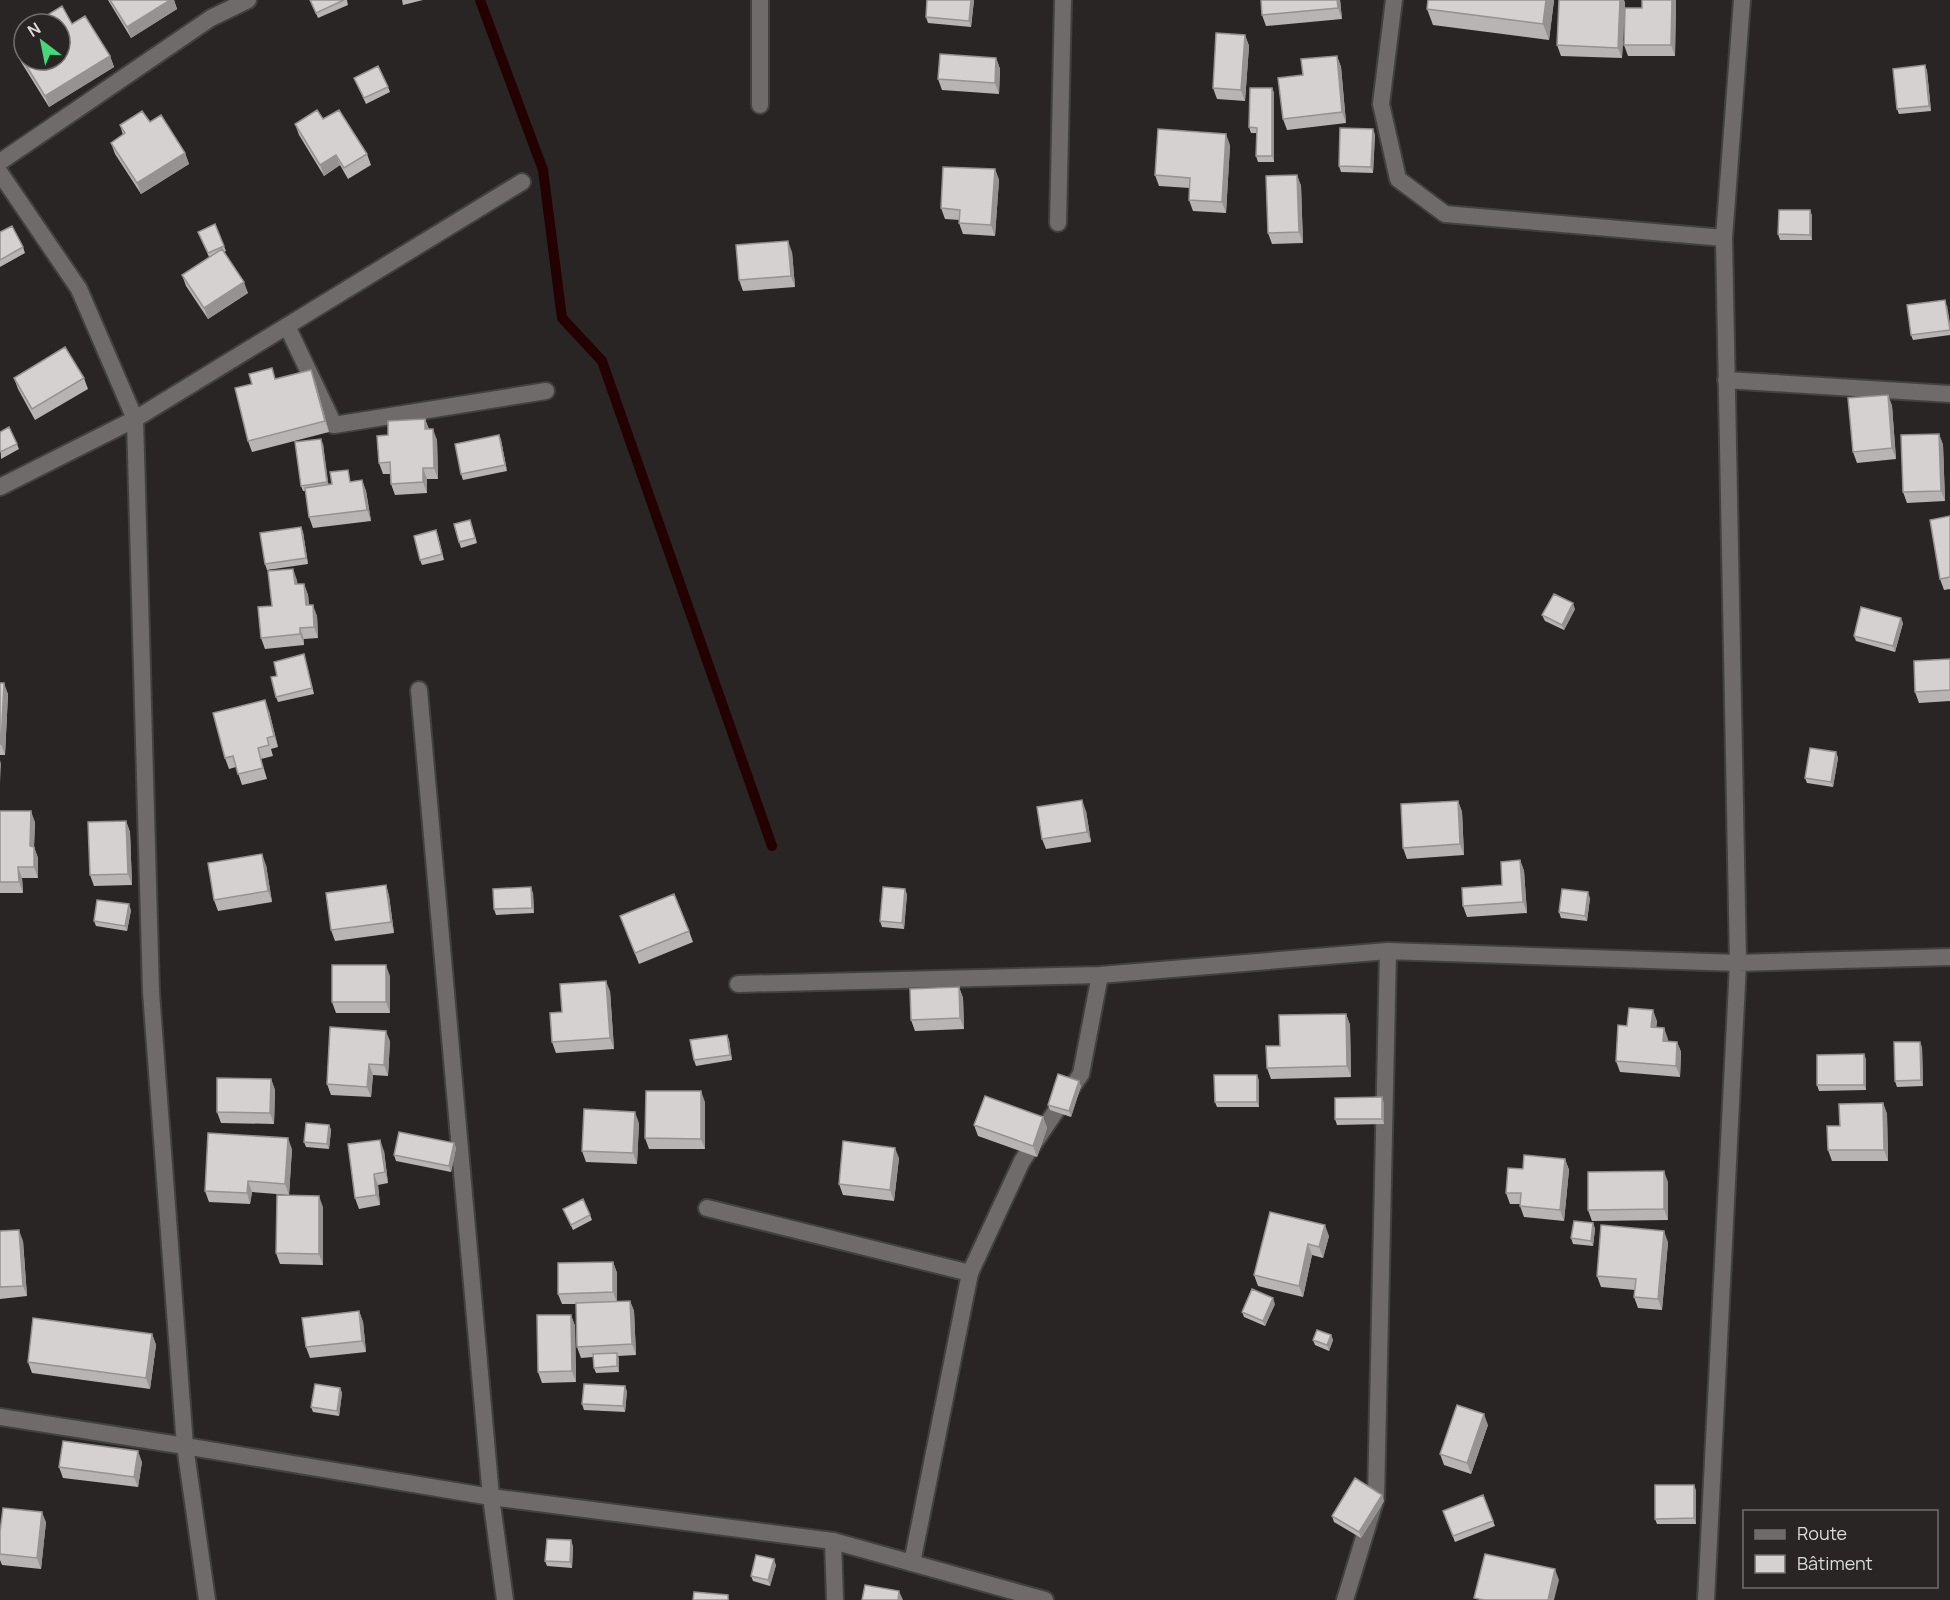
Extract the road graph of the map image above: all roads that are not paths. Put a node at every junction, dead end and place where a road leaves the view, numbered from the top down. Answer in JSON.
{"nodes":[{"id":1,"x":248,"y":0,"type":"edge"},
{"id":2,"x":760,"y":0,"type":"edge"},
{"id":3,"x":1063,"y":0,"type":"edge"},
{"id":4,"x":1394,"y":0,"type":"edge"},
{"id":5,"x":1742,"y":0,"type":"edge"},
{"id":6,"x":760,"y":105,"type":"dead end"},
{"id":7,"x":0,"y":162,"type":"edge"},
{"id":8,"x":0,"y":172,"type":"edge"},
{"id":9,"x":522,"y":182,"type":"dead end"},
{"id":10,"x":1058,"y":223,"type":"dead end"},
{"id":11,"x":1724,"y":238,"type":"junction"},
{"id":12,"x":287,"y":326,"type":"junction"},
{"id":13,"x":1726,"y":380,"type":"junction"},
{"id":14,"x":546,"y":391,"type":"dead end"},
{"id":15,"x":1950,"y":394,"type":"edge"},
{"id":16,"x":135,"y":419,"type":"junction"},
{"id":17,"x":0,"y":487,"type":"edge"},
{"id":18,"x":419,"y":690,"type":"dead end"},
{"id":19,"x":1388,"y":951,"type":"junction"},
{"id":20,"x":1950,"y":957,"type":"edge"},
{"id":21,"x":1738,"y":963,"type":"junction"},
{"id":22,"x":1100,"y":975,"type":"junction"},
{"id":23,"x":738,"y":984,"type":"dead end"},
{"id":24,"x":707,"y":1208,"type":"dead end"},
{"id":25,"x":970,"y":1273,"type":"junction"},
{"id":26,"x":0,"y":1417,"type":"edge"},
{"id":27,"x":185,"y":1446,"type":"junction"},
{"id":28,"x":491,"y":1497,"type":"junction"},
{"id":29,"x":832,"y":1541,"type":"junction"},
{"id":30,"x":912,"y":1563,"type":"junction"},
{"id":31,"x":207,"y":1600,"type":"edge"},
{"id":32,"x":505,"y":1600,"type":"edge"},
{"id":33,"x":835,"y":1600,"type":"edge"},
{"id":34,"x":1045,"y":1600,"type":"edge"},
{"id":35,"x":1345,"y":1600,"type":"edge"},
{"id":36,"x":1706,"y":1600,"type":"edge"}],
"edges":[{"from":1,"to":7,"type":"street"},
{"from":2,"to":6,"type":"street"},
{"from":3,"to":10,"type":"street"},
{"from":4,"to":11,"type":"street"},
{"from":5,"to":11,"type":"street"},
{"from":8,"to":16,"type":"street"},
{"from":9,"to":12,"type":"street"},
{"from":11,"to":13,"type":"street"},
{"from":12,"to":14,"type":"street"},
{"from":12,"to":16,"type":"street"},
{"from":13,"to":15,"type":"street"},
{"from":13,"to":21,"type":"street"},
{"from":16,"to":17,"type":"street"},
{"from":16,"to":27,"type":"street"},
{"from":18,"to":28,"type":"street"},
{"from":19,"to":21,"type":"street"},
{"from":19,"to":22,"type":"street"},
{"from":19,"to":35,"type":"street"},
{"from":20,"to":21,"type":"street"},
{"from":21,"to":36,"type":"street"},
{"from":22,"to":23,"type":"street"},
{"from":22,"to":25,"type":"street"},
{"from":24,"to":25,"type":"street"},
{"from":25,"to":30,"type":"street"},
{"from":26,"to":27,"type":"street"},
{"from":27,"to":28,"type":"street"},
{"from":27,"to":31,"type":"street"},
{"from":28,"to":29,"type":"street"},
{"from":28,"to":32,"type":"street"},
{"from":29,"to":30,"type":"street"},
{"from":29,"to":33,"type":"street"},
{"from":30,"to":34,"type":"street"}]}
